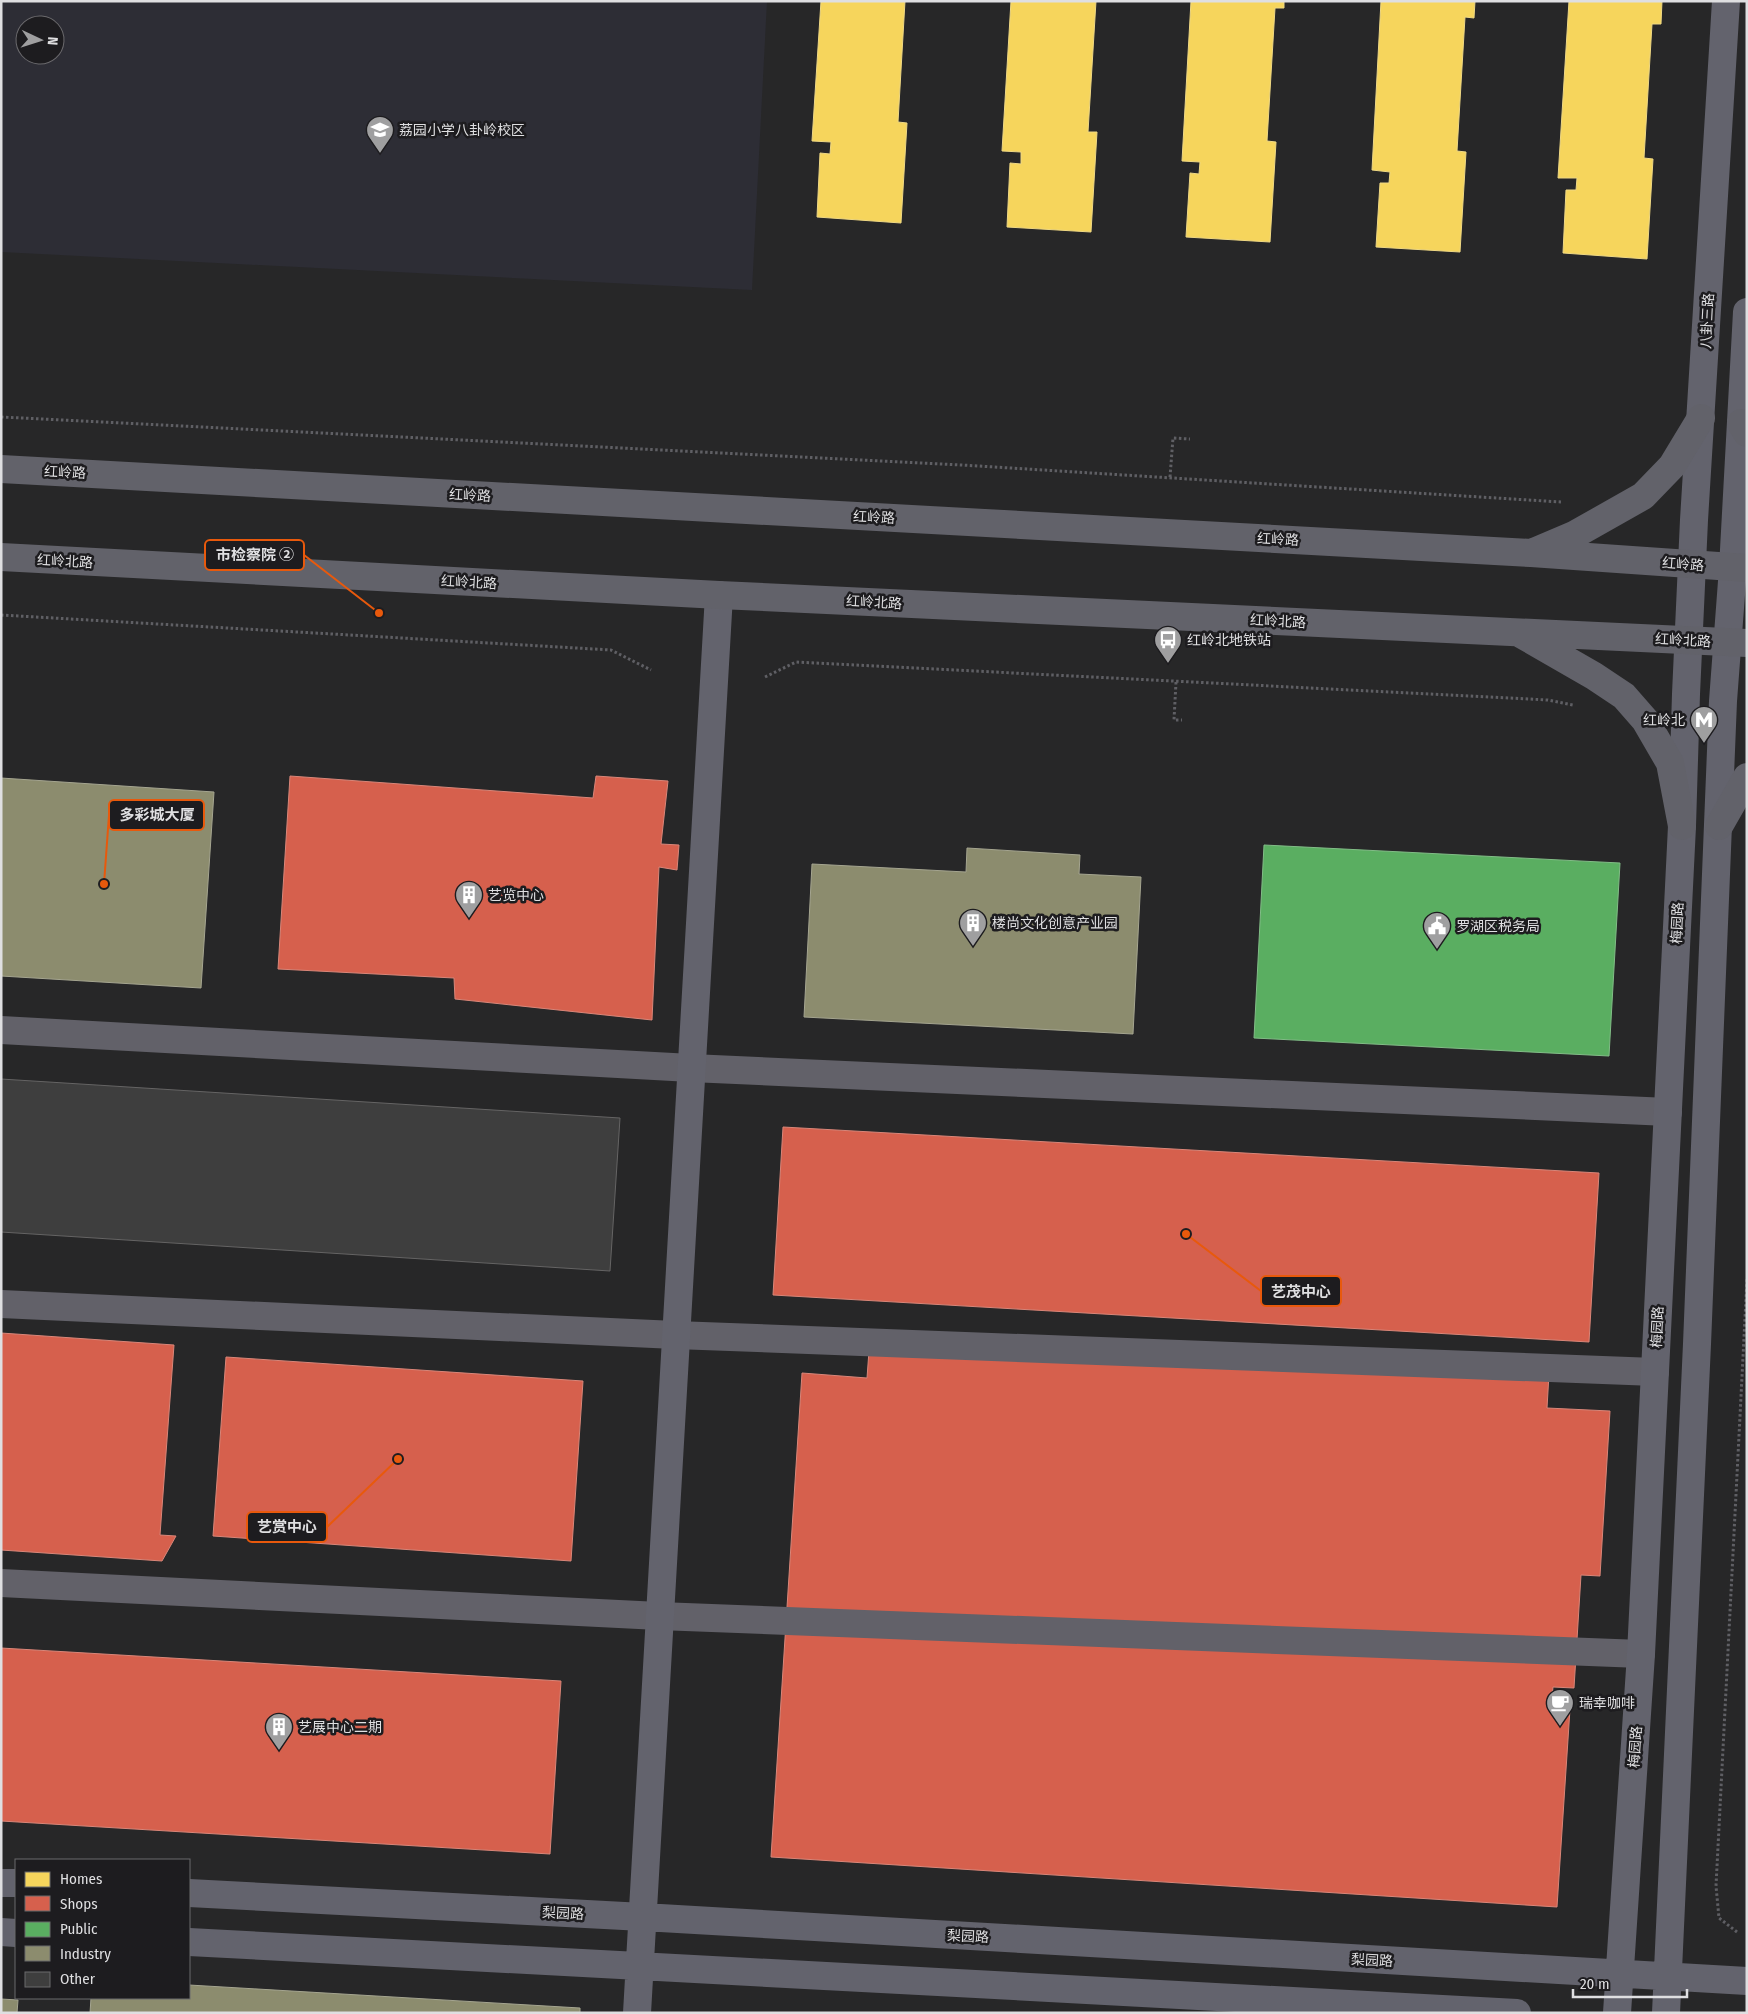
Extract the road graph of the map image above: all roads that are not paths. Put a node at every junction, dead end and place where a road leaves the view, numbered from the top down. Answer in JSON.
{"nodes":[{"id":1,"x":1726,"y":1,"type":"edge"},
{"id":2,"x":1747,"y":312,"type":"edge"},
{"id":3,"x":1701,"y":418,"type":"junction"},
{"id":4,"x":1744,"y":428,"type":"edge"},
{"id":5,"x":1,"y":469,"type":"edge"},
{"id":6,"x":1532,"y":554,"type":"junction"},
{"id":7,"x":1,"y":557,"type":"edge"},
{"id":8,"x":1692,"y":565,"type":"junction"},
{"id":9,"x":1740,"y":568,"type":"edge"},
{"id":10,"x":719,"y":595,"type":"junction"},
{"id":11,"x":1518,"y":632,"type":"junction"},
{"id":12,"x":1688,"y":641,"type":"junction"},
{"id":13,"x":1738,"y":643,"type":"edge"},
{"id":14,"x":1747,"y":776,"type":"edge"},
{"id":15,"x":1682,"y":826,"type":"junction"},
{"id":16,"x":1719,"y":826,"type":"junction"},
{"id":17,"x":1,"y":1030,"type":"edge"},
{"id":18,"x":691,"y":1068,"type":"junction"},
{"id":19,"x":1668,"y":1112,"type":"junction"},
{"id":20,"x":1,"y":1304,"type":"edge"},
{"id":21,"x":675,"y":1336,"type":"junction"},
{"id":22,"x":1655,"y":1372,"type":"junction"},
{"id":23,"x":1,"y":1583,"type":"edge"},
{"id":24,"x":659,"y":1616,"type":"junction"},
{"id":25,"x":1641,"y":1654,"type":"junction"},
{"id":26,"x":1,"y":1883,"type":"edge"},
{"id":27,"x":15,"y":1883,"type":"edge"},
{"id":28,"x":190,"y":1893,"type":"edge"},
{"id":29,"x":643,"y":1917,"type":"junction"},
{"id":30,"x":1,"y":1932,"type":"edge"},
{"id":31,"x":15,"y":1933,"type":"edge"},
{"id":32,"x":190,"y":1942,"type":"edge"},
{"id":33,"x":640,"y":1967,"type":"junction"},
{"id":34,"x":1620,"y":1975,"type":"junction"},
{"id":35,"x":1668,"y":1977,"type":"junction"},
{"id":36,"x":1747,"y":1981,"type":"edge"},
{"id":37,"x":637,"y":2013,"type":"edge"},
{"id":38,"x":1517,"y":2013,"type":"edge"},
{"id":39,"x":1617,"y":2013,"type":"edge"},
{"id":40,"x":1666,"y":2013,"type":"edge"}],
"edges":[{"from":1,"to":3,"type":"street","name":"八卦三路"},
{"from":2,"to":4,"type":"street"},
{"from":3,"to":6,"type":"main road"},
{"from":3,"to":8,"type":"street","name":"八卦三路"},
{"from":4,"to":9,"type":"street"},
{"from":5,"to":6,"type":"main road","name":"红岭路"},
{"from":6,"to":8,"type":"main road","name":"红岭路"},
{"from":7,"to":10,"type":"main road","name":"红岭北路"},
{"from":8,"to":9,"type":"main road","name":"红岭路"},
{"from":8,"to":12,"type":"street","name":"八卦三路"},
{"from":9,"to":13,"type":"street"},
{"from":10,"to":11,"type":"main road","name":"红岭北路"},
{"from":10,"to":18,"type":"street"},
{"from":11,"to":12,"type":"main road","name":"红岭北路"},
{"from":11,"to":15,"type":"main road"},
{"from":12,"to":13,"type":"main road","name":"红岭北路"},
{"from":12,"to":15,"type":"street","name":"梅园路"},
{"from":13,"to":16,"type":"street"},
{"from":14,"to":16,"type":"main road"},
{"from":15,"to":19,"type":"street","name":"梅园路"},
{"from":16,"to":35,"type":"street"},
{"from":17,"to":18,"type":"street"},
{"from":18,"to":19,"type":"street"},
{"from":18,"to":21,"type":"street"},
{"from":19,"to":22,"type":"street","name":"梅园路"},
{"from":20,"to":21,"type":"street"},
{"from":21,"to":22,"type":"street"},
{"from":21,"to":24,"type":"street"},
{"from":22,"to":25,"type":"street","name":"梅园路"},
{"from":23,"to":24,"type":"street"},
{"from":24,"to":25,"type":"street"},
{"from":24,"to":29,"type":"street"},
{"from":25,"to":34,"type":"street","name":"梅园路"},
{"from":26,"to":27,"type":"street"},
{"from":28,"to":29,"type":"street","name":"梨园路"},
{"from":29,"to":33,"type":"street"},
{"from":29,"to":34,"type":"street","name":"梨园路"},
{"from":30,"to":31,"type":"street"},
{"from":32,"to":33,"type":"street"},
{"from":33,"to":37,"type":"street"},
{"from":33,"to":38,"type":"street"},
{"from":34,"to":35,"type":"street","name":"梨园路"},
{"from":34,"to":39,"type":"street","name":"梅园路"},
{"from":35,"to":36,"type":"street","name":"梨园路"},
{"from":35,"to":40,"type":"street"}]}
